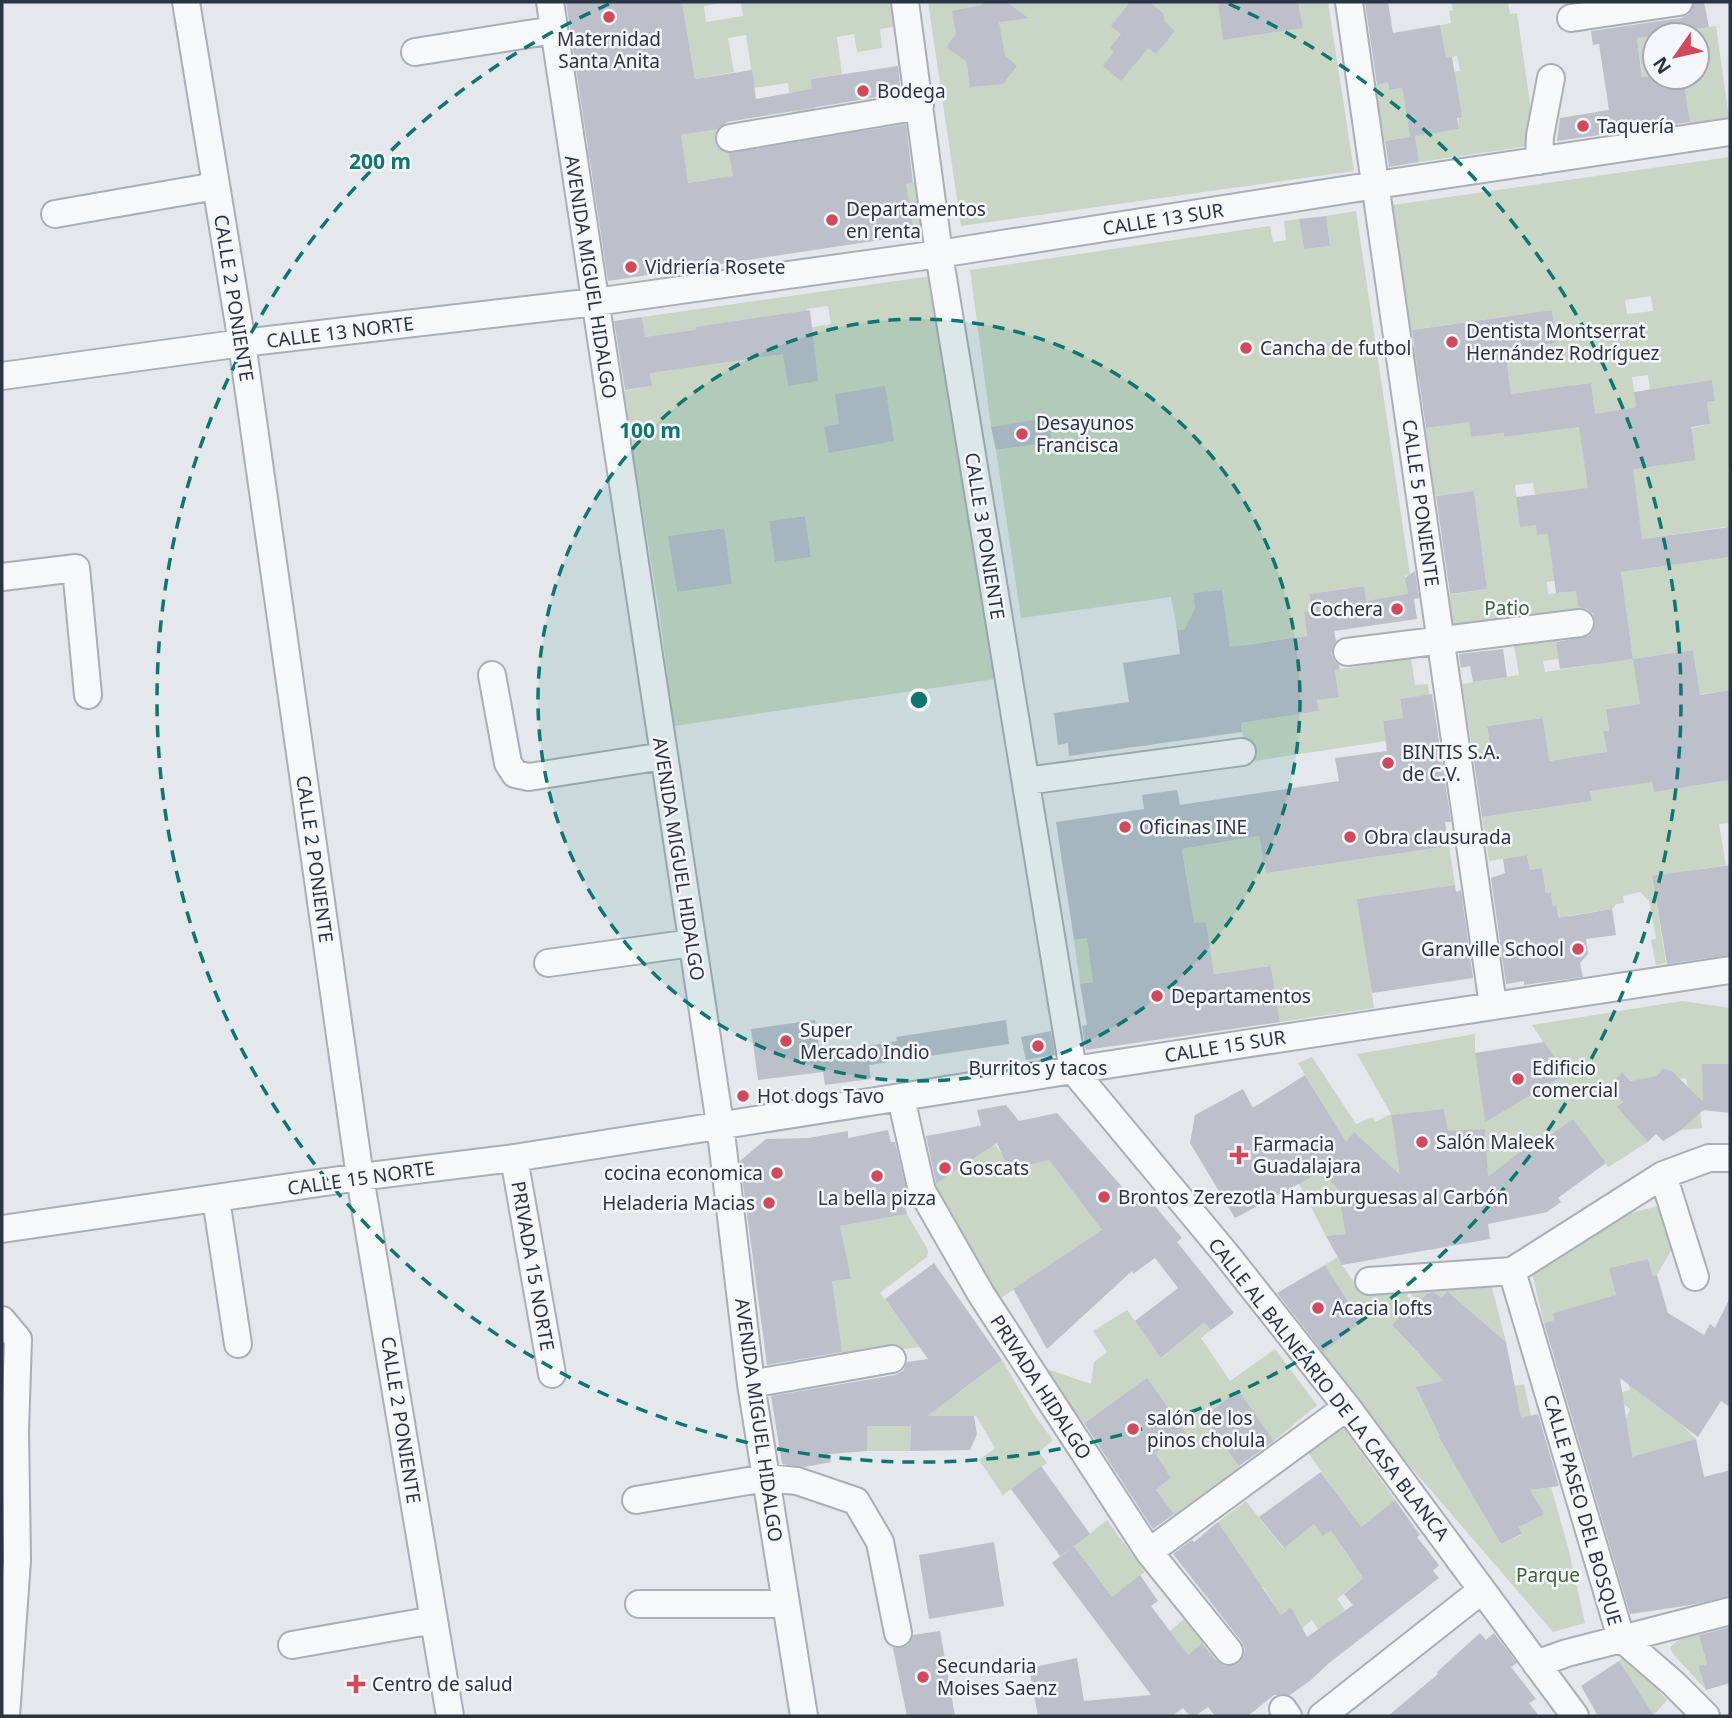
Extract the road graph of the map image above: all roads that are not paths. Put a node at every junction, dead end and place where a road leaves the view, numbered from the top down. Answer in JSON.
{"nodes":[{"id":1,"x":186,"y":2,"type":"edge"},
{"id":2,"x":550,"y":2,"type":"edge"},
{"id":3,"x":905,"y":2,"type":"edge"},
{"id":4,"x":1349,"y":2,"type":"edge"},
{"id":5,"x":1679,"y":2,"type":"edge"},
{"id":6,"x":1571,"y":18,"type":"dead end"},
{"id":7,"x":554,"y":30,"type":"junction"},
{"id":8,"x":415,"y":52,"type":"dead end"},
{"id":9,"x":1552,"y":78,"type":"dead end"},
{"id":10,"x":920,"y":106,"type":"junction"},
{"id":11,"x":1730,"y":132,"type":"edge"},
{"id":12,"x":730,"y":138,"type":"dead end"},
{"id":13,"x":1539,"y":161,"type":"junction"},
{"id":14,"x":1376,"y":185,"type":"junction"},
{"id":15,"x":216,"y":186,"type":"junction"},
{"id":16,"x":55,"y":214,"type":"dead end"},
{"id":17,"x":939,"y":254,"type":"junction"},
{"id":18,"x":595,"y":302,"type":"junction"},
{"id":19,"x":242,"y":344,"type":"junction"},
{"id":20,"x":2,"y":376,"type":"edge"},
{"id":21,"x":2,"y":577,"type":"edge"},
{"id":22,"x":1580,"y":623,"type":"dead end"},
{"id":23,"x":1441,"y":641,"type":"junction"},
{"id":24,"x":1348,"y":652,"type":"dead end"},
{"id":25,"x":492,"y":676,"type":"dead end"},
{"id":26,"x":88,"y":695,"type":"dead end"},
{"id":27,"x":1242,"y":752,"type":"dead end"},
{"id":28,"x":664,"y":756,"type":"junction"},
{"id":29,"x":1026,"y":781,"type":"junction"},
{"id":30,"x":692,"y":943,"type":"junction"},
{"id":31,"x":548,"y":963,"type":"dead end"},
{"id":32,"x":1730,"y":970,"type":"edge"},
{"id":33,"x":1493,"y":1005,"type":"junction"},
{"id":34,"x":1073,"y":1070,"type":"junction"},
{"id":35,"x":901,"y":1098,"type":"junction"},
{"id":36,"x":720,"y":1125,"type":"junction"},
{"id":37,"x":514,"y":1158,"type":"junction"},
{"id":38,"x":1730,"y":1158,"type":"edge"},
{"id":39,"x":1662,"y":1175,"type":"junction"},
{"id":40,"x":360,"y":1177,"type":"junction"},
{"id":41,"x":216,"y":1199,"type":"junction"},
{"id":42,"x":2,"y":1229,"type":"edge"},
{"id":43,"x":1512,"y":1271,"type":"junction"},
{"id":44,"x":1695,"y":1277,"type":"dead end"},
{"id":45,"x":1369,"y":1281,"type":"dead end"},
{"id":46,"x":2,"y":1320,"type":"edge"},
{"id":47,"x":238,"y":1345,"type":"dead end"},
{"id":48,"x":892,"y":1359,"type":"dead end"},
{"id":49,"x":552,"y":1374,"type":"dead end"},
{"id":50,"x":751,"y":1384,"type":"junction"},
{"id":51,"x":1347,"y":1407,"type":"junction"},
{"id":52,"x":766,"y":1478,"type":"junction"},
{"id":53,"x":636,"y":1500,"type":"dead end"},
{"id":54,"x":1149,"y":1552,"type":"junction"},
{"id":55,"x":9,"y":1559,"type":"edge"},
{"id":56,"x":1482,"y":1590,"type":"junction"},
{"id":57,"x":639,"y":1604,"type":"dead end"},
{"id":58,"x":786,"y":1604,"type":"junction"},
{"id":59,"x":1730,"y":1611,"type":"edge"},
{"id":60,"x":434,"y":1620,"type":"junction"},
{"id":61,"x":898,"y":1633,"type":"dead end"},
{"id":62,"x":1620,"y":1638,"type":"junction"},
{"id":63,"x":292,"y":1645,"type":"dead end"},
{"id":64,"x":1229,"y":1651,"type":"dead end"},
{"id":65,"x":1536,"y":1664,"type":"junction"},
{"id":66,"x":6,"y":1716,"type":"edge"},
{"id":67,"x":450,"y":1716,"type":"edge"},
{"id":68,"x":804,"y":1716,"type":"edge"},
{"id":69,"x":1322,"y":1716,"type":"edge"},
{"id":70,"x":1575,"y":1716,"type":"edge"},
{"id":71,"x":1706,"y":1716,"type":"edge"}],
"edges":[{"from":1,"to":15,"type":"street","name":"CALLE 2 PONIENTE"},
{"from":2,"to":7,"type":"street","name":"AVENIDA MIGUEL HIDALGO"},
{"from":3,"to":10,"type":"street","name":"CALLE 3 PONIENTE"},
{"from":4,"to":14,"type":"street","name":"CALLE 5 PONIENTE"},
{"from":5,"to":6,"type":"street"},
{"from":7,"to":8,"type":"street"},
{"from":7,"to":18,"type":"street","name":"AVENIDA MIGUEL HIDALGO"},
{"from":9,"to":13,"type":"street"},
{"from":10,"to":12,"type":"street"},
{"from":10,"to":17,"type":"street","name":"CALLE 3 PONIENTE"},
{"from":11,"to":13,"type":"street","name":"CALLE 13 SUR"},
{"from":13,"to":14,"type":"street","name":"CALLE 13 SUR"},
{"from":14,"to":17,"type":"street","name":"CALLE 13 SUR"},
{"from":14,"to":23,"type":"street","name":"CALLE 5 PONIENTE"},
{"from":15,"to":16,"type":"street"},
{"from":15,"to":19,"type":"street","name":"CALLE 2 PONIENTE"},
{"from":17,"to":18,"type":"street","name":"CALLE 13 SUR"},
{"from":17,"to":29,"type":"street","name":"CALLE 3 PONIENTE"},
{"from":18,"to":19,"type":"street","name":"CALLE 13 NORTE"},
{"from":18,"to":28,"type":"street","name":"AVENIDA MIGUEL HIDALGO"},
{"from":19,"to":20,"type":"street","name":"CALLE 13 NORTE"},
{"from":19,"to":40,"type":"street","name":"CALLE 2 PONIENTE"},
{"from":21,"to":26,"type":"street"},
{"from":22,"to":23,"type":"street"},
{"from":23,"to":24,"type":"street"},
{"from":23,"to":33,"type":"street","name":"CALLE 5 PONIENTE"},
{"from":25,"to":28,"type":"street"},
{"from":27,"to":29,"type":"street"},
{"from":28,"to":30,"type":"street","name":"AVENIDA MIGUEL HIDALGO"},
{"from":29,"to":34,"type":"street","name":"CALLE 3 PONIENTE"},
{"from":30,"to":31,"type":"street"},
{"from":30,"to":36,"type":"street","name":"AVENIDA MIGUEL HIDALGO"},
{"from":32,"to":33,"type":"street","name":"CALLE 15 SUR"},
{"from":33,"to":34,"type":"street","name":"CALLE 15 SUR"},
{"from":34,"to":35,"type":"street","name":"CALLE 15 SUR"},
{"from":34,"to":51,"type":"street","name":"CALLE AL BALNEARIO DE LA CASA BLANCA"},
{"from":35,"to":36,"type":"street","name":"CALLE 15 SUR"},
{"from":35,"to":54,"type":"street","name":"PRIVADA HIDALGO"},
{"from":36,"to":37,"type":"street","name":"CALLE 15 NORTE"},
{"from":36,"to":50,"type":"street","name":"AVENIDA MIGUEL HIDALGO"},
{"from":37,"to":40,"type":"street","name":"CALLE 15 NORTE"},
{"from":37,"to":49,"type":"street","name":"PRIVADA 15 NORTE"},
{"from":38,"to":39,"type":"street"},
{"from":39,"to":43,"type":"street"},
{"from":39,"to":44,"type":"street"},
{"from":40,"to":41,"type":"street","name":"CALLE 15 NORTE"},
{"from":40,"to":60,"type":"street","name":"CALLE 2 PONIENTE"},
{"from":41,"to":42,"type":"street","name":"CALLE 15 NORTE"},
{"from":41,"to":47,"type":"street"},
{"from":43,"to":45,"type":"street"},
{"from":43,"to":62,"type":"street","name":"CALLE PASEO DEL BOSQUE"},
{"from":46,"to":55,"type":"street"},
{"from":48,"to":50,"type":"street"},
{"from":50,"to":52,"type":"street","name":"AVENIDA MIGUEL HIDALGO"},
{"from":51,"to":54,"type":"street"},
{"from":51,"to":56,"type":"street","name":"CALLE AL BALNEARIO DE LA CASA BLANCA"},
{"from":52,"to":53,"type":"street"},
{"from":52,"to":58,"type":"street","name":"AVENIDA MIGUEL HIDALGO"},
{"from":52,"to":61,"type":"street"},
{"from":54,"to":64,"type":"street","name":"PRIVADA HIDALGO"},
{"from":55,"to":66,"type":"street"},
{"from":56,"to":65,"type":"street","name":"CALLE AL BALNEARIO DE LA CASA BLANCA"},
{"from":56,"to":69,"type":"street"},
{"from":57,"to":58,"type":"street"},
{"from":58,"to":68,"type":"street","name":"AVENIDA MIGUEL HIDALGO"},
{"from":59,"to":62,"type":"street"},
{"from":60,"to":63,"type":"street"},
{"from":60,"to":67,"type":"street","name":"CALLE 2 PONIENTE"},
{"from":62,"to":65,"type":"street"},
{"from":62,"to":71,"type":"street","name":"CALLE PASEO DEL BOSQUE"},
{"from":65,"to":70,"type":"street","name":"CALLE AL BALNEARIO DE LA CASA BLANCA"}]}
